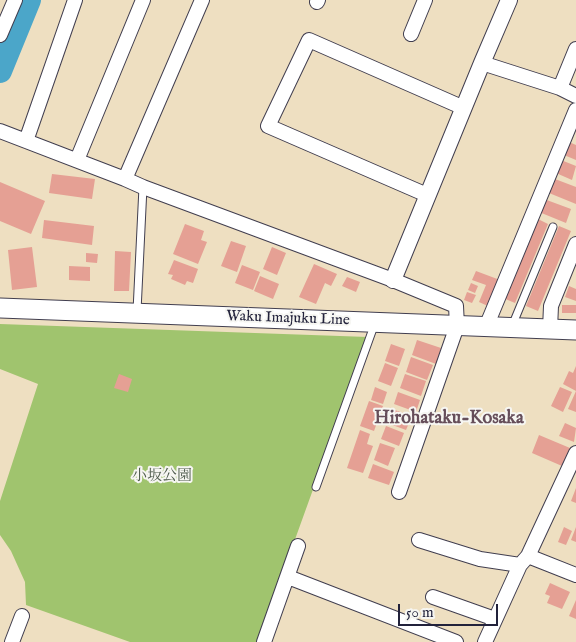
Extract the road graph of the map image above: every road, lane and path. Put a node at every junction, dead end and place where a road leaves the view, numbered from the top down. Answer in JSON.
{"nodes":[{"id":1,"x":16,"y":0,"type":"edge"},
{"id":2,"x":75,"y":0,"type":"edge"},
{"id":3,"x":144,"y":0,"type":"edge"},
{"id":4,"x":202,"y":0,"type":"edge"},
{"id":5,"x":424,"y":0,"type":"edge"},
{"id":6,"x":509,"y":0,"type":"edge"},
{"id":7,"x":411,"y":34,"type":"dead end"},
{"id":8,"x":0,"y":35,"type":"edge"},
{"id":9,"x":576,"y":49,"type":"edge"},
{"id":10,"x":482,"y":63,"type":"junction"},
{"id":11,"x":560,"y":88,"type":"junction"},
{"id":12,"x":576,"y":96,"type":"edge"},
{"id":13,"x":464,"y":108,"type":"junction"},
{"id":14,"x":576,"y":110,"type":"edge"},
{"id":15,"x":0,"y":131,"type":"edge"},
{"id":16,"x":26,"y":141,"type":"junction"},
{"id":17,"x":77,"y":160,"type":"junction"},
{"id":18,"x":125,"y":178,"type":"junction"},
{"id":19,"x":143,"y":187,"type":"junction"},
{"id":20,"x":427,"y":196,"type":"junction"},
{"id":21,"x":553,"y":227,"type":"dead end"},
{"id":22,"x":576,"y":244,"type":"edge"},
{"id":23,"x":393,"y":280,"type":"junction"},
{"id":24,"x":0,"y":308,"type":"edge"},
{"id":25,"x":137,"y":313,"type":"junction"},
{"id":26,"x":375,"y":322,"type":"junction"},
{"id":27,"x":457,"y":326,"type":"junction"},
{"id":28,"x":486,"y":327,"type":"junction"},
{"id":29,"x":511,"y":327,"type":"junction"},
{"id":30,"x":550,"y":329,"type":"junction"},
{"id":31,"x":576,"y":330,"type":"edge"},
{"id":32,"x":576,"y":453,"type":"edge"},
{"id":33,"x":316,"y":487,"type":"dead end"},
{"id":34,"x":399,"y":492,"type":"dead end"},
{"id":35,"x":419,"y":540,"type":"dead end"},
{"id":36,"x":298,"y":546,"type":"dead end"},
{"id":37,"x":524,"y":561,"type":"junction"},
{"id":38,"x":576,"y":575,"type":"edge"},
{"id":39,"x":288,"y":577,"type":"junction"},
{"id":40,"x":433,"y":597,"type":"dead end"},
{"id":41,"x":22,"y":616,"type":"dead end"},
{"id":42,"x":494,"y":620,"type":"junction"},
{"id":43,"x":12,"y":642,"type":"edge"},
{"id":44,"x":265,"y":642,"type":"edge"},
{"id":45,"x":456,"y":642,"type":"edge"},
{"id":46,"x":485,"y":642,"type":"edge"}],
"edges":[{"from":1,"to":8,"type":"street"},
{"from":2,"to":16,"type":"street"},
{"from":3,"to":17,"type":"street"},
{"from":4,"to":18,"type":"street"},
{"from":5,"to":7,"type":"street"},
{"from":6,"to":10,"type":"street"},
{"from":9,"to":11,"type":"street"},
{"from":10,"to":11,"type":"street"},
{"from":10,"to":13,"type":"street"},
{"from":11,"to":12,"type":"street"},
{"from":13,"to":20,"type":"street"},
{"from":13,"to":20,"type":"street"},
{"from":14,"to":28,"type":"street"},
{"from":15,"to":16,"type":"street"},
{"from":16,"to":17,"type":"street"},
{"from":17,"to":18,"type":"street"},
{"from":18,"to":19,"type":"street"},
{"from":19,"to":23,"type":"street"},
{"from":19,"to":25,"type":"lane"},
{"from":20,"to":23,"type":"street"},
{"from":21,"to":29,"type":"lane"},
{"from":22,"to":30,"type":"street"},
{"from":23,"to":27,"type":"street"},
{"from":24,"to":25,"type":"main road","name":"Waku Imajuku Line"},
{"from":25,"to":26,"type":"main road","name":"Waku Imajuku Line"},
{"from":26,"to":27,"type":"main road","name":"Waku Imajuku Line"},
{"from":26,"to":33,"type":"lane"},
{"from":27,"to":28,"type":"main road","name":"Waku Imajuku Line"},
{"from":27,"to":34,"type":"street"},
{"from":28,"to":29,"type":"main road","name":"Waku Imajuku Line"},
{"from":29,"to":30,"type":"main road","name":"Waku Imajuku Line"},
{"from":30,"to":31,"type":"main road","name":"Waku Imajuku Line"},
{"from":32,"to":37,"type":"street"},
{"from":35,"to":37,"type":"street"},
{"from":36,"to":39,"type":"street"},
{"from":37,"to":38,"type":"street"},
{"from":37,"to":42,"type":"street"},
{"from":39,"to":44,"type":"street"},
{"from":39,"to":45,"type":"street"},
{"from":40,"to":42,"type":"street"},
{"from":41,"to":43,"type":"street"},
{"from":42,"to":46,"type":"street"}]}
